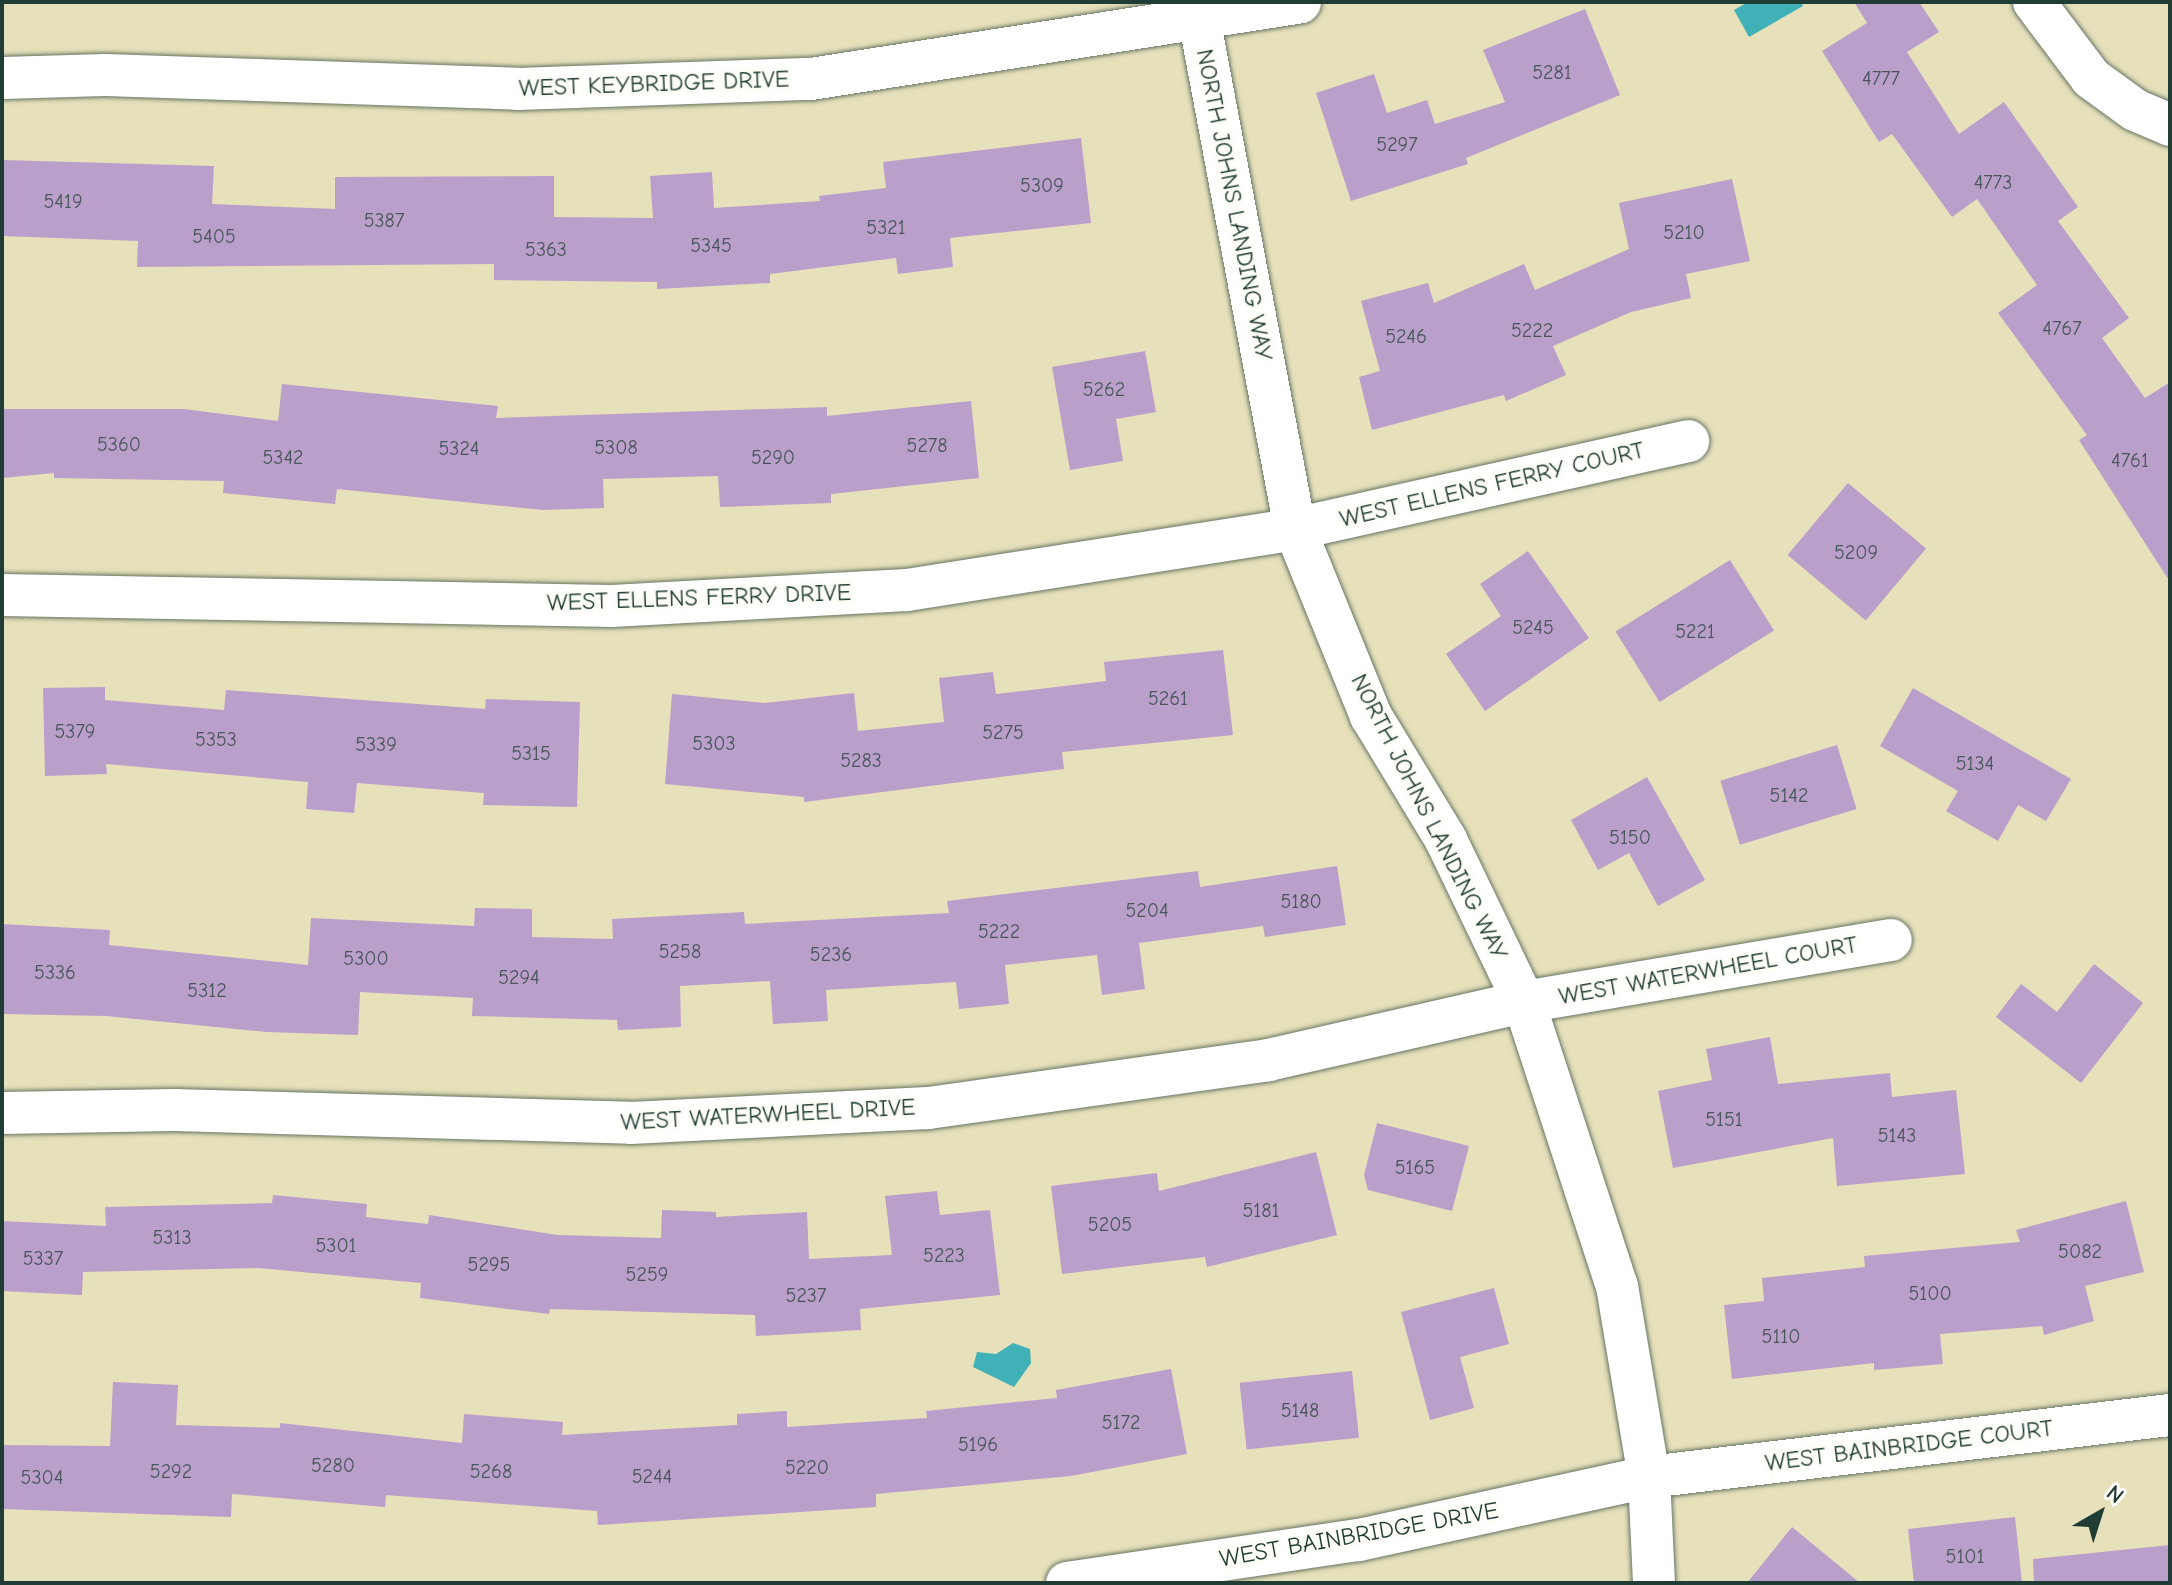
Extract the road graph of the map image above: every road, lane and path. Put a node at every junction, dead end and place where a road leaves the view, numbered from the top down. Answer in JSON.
{"nodes":[{"id":1,"x":1300,"y":2,"type":"edge"},
{"id":2,"x":2034,"y":2,"type":"edge"},
{"id":3,"x":1197,"y":12,"type":"edge"},
{"id":4,"x":2,"y":78,"type":"edge"},
{"id":5,"x":2170,"y":125,"type":"edge"},
{"id":6,"x":1688,"y":441,"type":"dead end"},
{"id":7,"x":1295,"y":529,"type":"junction"},
{"id":8,"x":2,"y":595,"type":"edge"},
{"id":9,"x":1891,"y":940,"type":"dead end"},
{"id":10,"x":1524,"y":1002,"type":"junction"},
{"id":11,"x":2,"y":1113,"type":"edge"},
{"id":12,"x":2170,"y":1415,"type":"edge"},
{"id":13,"x":1649,"y":1477,"type":"junction"},
{"id":14,"x":1067,"y":1583,"type":"edge"},
{"id":15,"x":1654,"y":1583,"type":"edge"}],
"edges":[{"from":1,"to":3,"type":"street","name":"WEST KEYBRIDGE DRIVE"},
{"from":2,"to":5,"type":"street"},
{"from":3,"to":4,"type":"street","name":"WEST KEYBRIDGE DRIVE"},
{"from":3,"to":7,"type":"street","name":"NORTH JOHNS LANDING WAY"},
{"from":6,"to":7,"type":"street","name":"WEST ELLENS FERRY COURT"},
{"from":7,"to":8,"type":"street","name":"WEST ELLENS FERRY DRIVE"},
{"from":7,"to":10,"type":"street","name":"NORTH JOHNS LANDING WAY"},
{"from":9,"to":10,"type":"street","name":"WEST WATERWHEEL COURT"},
{"from":10,"to":11,"type":"street","name":"WEST WATERWHEEL DRIVE"},
{"from":10,"to":13,"type":"street","name":"NORTH JOHNS LANDING WAY"},
{"from":12,"to":13,"type":"street","name":"WEST BAINBRIDGE COURT"},
{"from":13,"to":14,"type":"street","name":"WEST BAINBRIDGE DRIVE"},
{"from":13,"to":15,"type":"street","name":"NORTH JOHNS LANDING WAY"}]}
